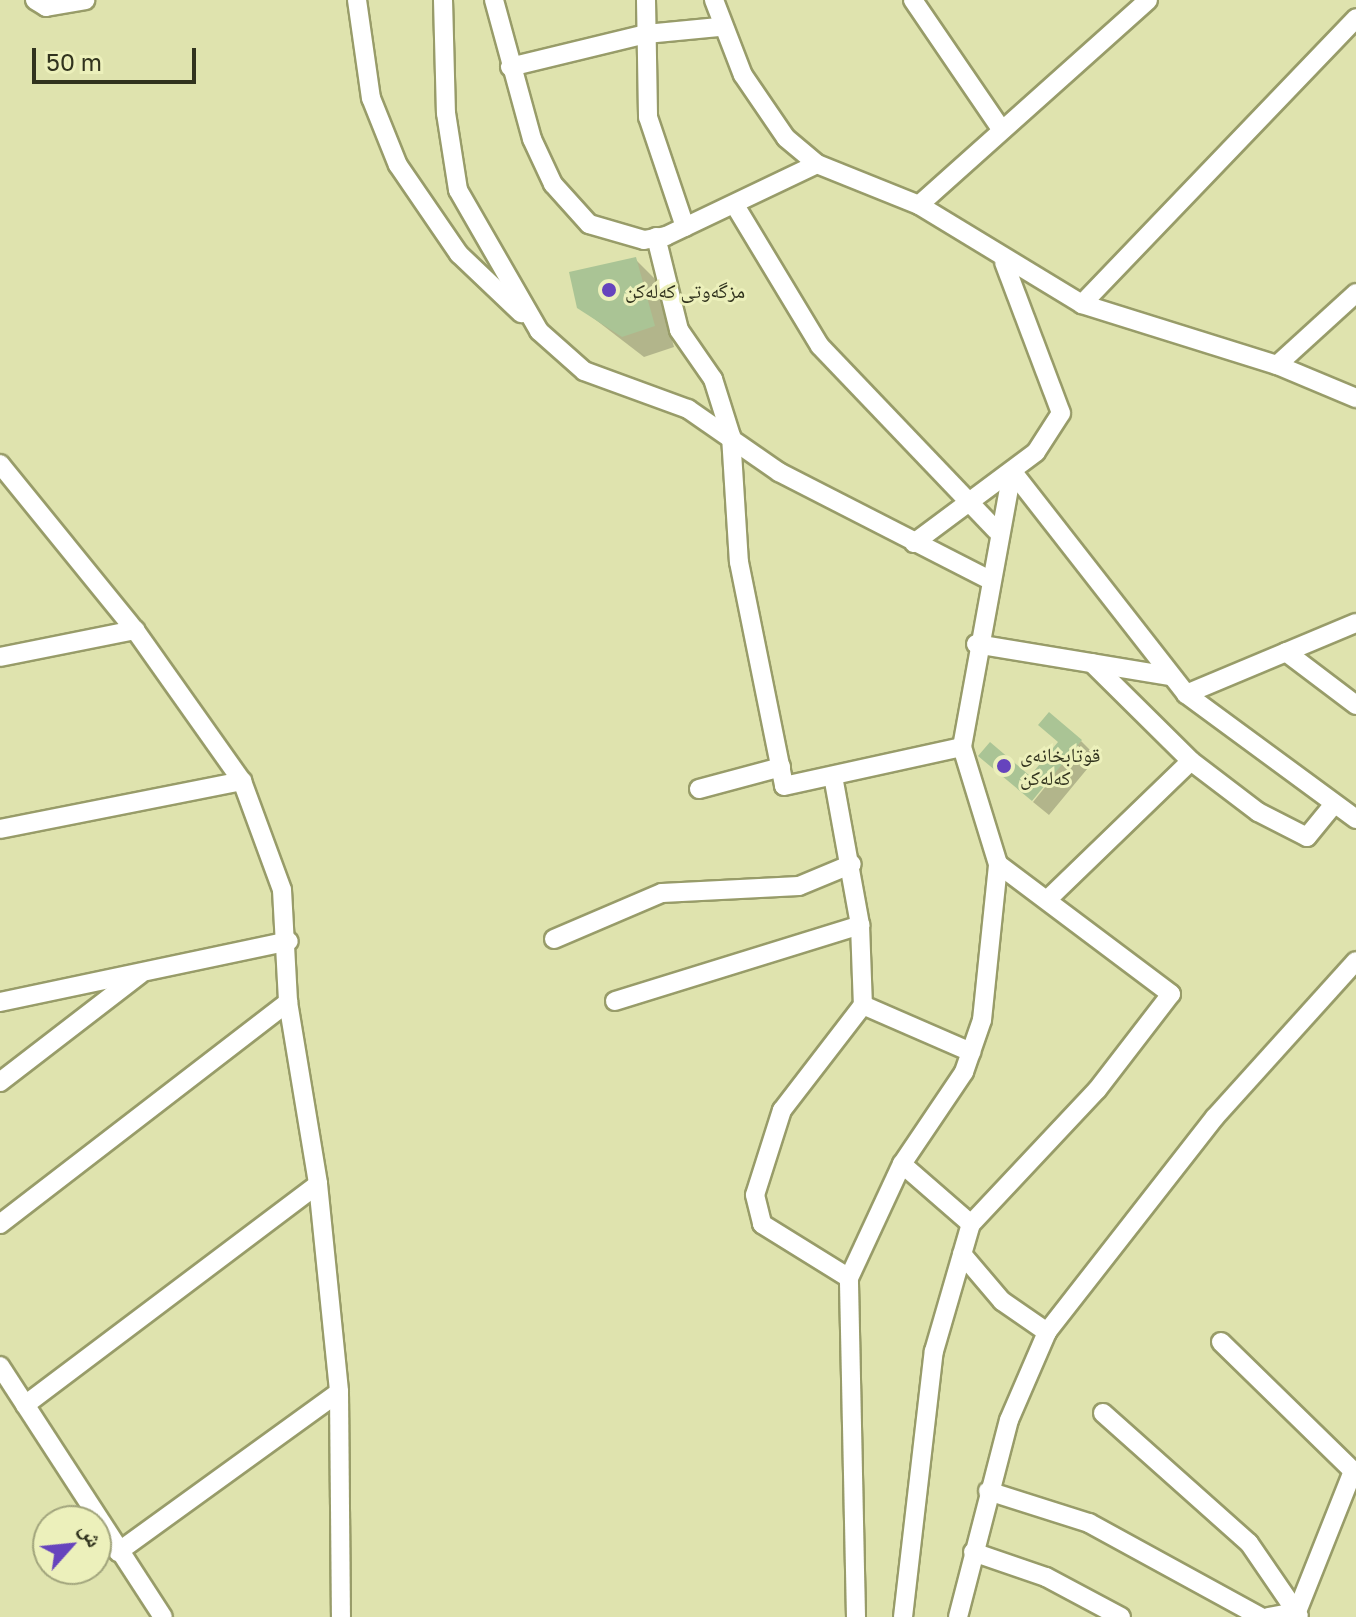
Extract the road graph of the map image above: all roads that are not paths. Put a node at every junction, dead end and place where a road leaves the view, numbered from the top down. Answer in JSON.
{"nodes":[{"id":1,"x":35,"y":0,"type":"edge"},
{"id":2,"x":85,"y":0,"type":"edge"},
{"id":3,"x":357,"y":0,"type":"edge"},
{"id":4,"x":443,"y":0,"type":"edge"},
{"id":5,"x":494,"y":0,"type":"edge"},
{"id":6,"x":646,"y":0,"type":"edge"},
{"id":7,"x":714,"y":0,"type":"edge"},
{"id":8,"x":1148,"y":0,"type":"edge"},
{"id":9,"x":923,"y":3,"type":"edge"},
{"id":10,"x":1356,"y":18,"type":"edge"},
{"id":11,"x":719,"y":27,"type":"junction"},
{"id":12,"x":646,"y":34,"type":"junction"},
{"id":13,"x":510,"y":67,"type":"junction"},
{"id":14,"x":1001,"y":129,"type":"junction"},
{"id":15,"x":817,"y":164,"type":"junction"},
{"id":16,"x":919,"y":205,"type":"junction"},
{"id":17,"x":736,"y":207,"type":"junction"},
{"id":18,"x":685,"y":227,"type":"junction"},
{"id":19,"x":656,"y":237,"type":"junction"},
{"id":20,"x":1004,"y":262,"type":"junction"},
{"id":21,"x":1356,"y":293,"type":"edge"},
{"id":22,"x":1082,"y":304,"type":"junction"},
{"id":23,"x":539,"y":331,"type":"junction"},
{"id":24,"x":1277,"y":365,"type":"junction"},
{"id":25,"x":1356,"y":398,"type":"edge"},
{"id":26,"x":731,"y":436,"type":"junction"},
{"id":27,"x":0,"y":464,"type":"edge"},
{"id":28,"x":1012,"y":471,"type":"junction"},
{"id":29,"x":970,"y":502,"type":"junction"},
{"id":30,"x":996,"y":530,"type":"junction"},
{"id":31,"x":914,"y":543,"type":"junction"},
{"id":32,"x":988,"y":579,"type":"junction"},
{"id":33,"x":1356,"y":623,"type":"edge"},
{"id":34,"x":135,"y":630,"type":"junction"},
{"id":35,"x":976,"y":644,"type":"junction"},
{"id":36,"x":1286,"y":652,"type":"junction"},
{"id":37,"x":0,"y":657,"type":"edge"},
{"id":38,"x":1092,"y":663,"type":"junction"},
{"id":39,"x":1170,"y":676,"type":"junction"},
{"id":40,"x":1186,"y":694,"type":"junction"},
{"id":41,"x":1356,"y":705,"type":"edge"},
{"id":42,"x":962,"y":747,"type":"junction"},
{"id":43,"x":1191,"y":761,"type":"junction"},
{"id":44,"x":781,"y":767,"type":"junction"},
{"id":45,"x":833,"y":776,"type":"junction"},
{"id":46,"x":242,"y":781,"type":"junction"},
{"id":47,"x":699,"y":789,"type":"dead end"},
{"id":48,"x":1334,"y":804,"type":"junction"},
{"id":49,"x":1356,"y":819,"type":"edge"},
{"id":50,"x":0,"y":829,"type":"edge"},
{"id":51,"x":852,"y":864,"type":"junction"},
{"id":52,"x":998,"y":864,"type":"junction"},
{"id":53,"x":1047,"y":900,"type":"junction"},
{"id":54,"x":860,"y":925,"type":"junction"},
{"id":55,"x":554,"y":939,"type":"dead end"},
{"id":56,"x":289,"y":941,"type":"junction"},
{"id":57,"x":1356,"y":961,"type":"edge"},
{"id":58,"x":146,"y":970,"type":"junction"},
{"id":59,"x":615,"y":1001,"type":"dead end"},
{"id":60,"x":0,"y":1002,"type":"edge"},
{"id":61,"x":288,"y":1002,"type":"junction"},
{"id":62,"x":863,"y":1005,"type":"junction"},
{"id":63,"x":971,"y":1052,"type":"junction"},
{"id":64,"x":0,"y":1082,"type":"edge"},
{"id":65,"x":902,"y":1164,"type":"junction"},
{"id":66,"x":318,"y":1184,"type":"junction"},
{"id":67,"x":0,"y":1224,"type":"edge"},
{"id":68,"x":971,"y":1224,"type":"junction"},
{"id":69,"x":962,"y":1254,"type":"junction"},
{"id":70,"x":849,"y":1278,"type":"junction"},
{"id":71,"x":1047,"y":1332,"type":"junction"},
{"id":72,"x":1221,"y":1342,"type":"dead end"},
{"id":73,"x":0,"y":1366,"type":"edge"},
{"id":74,"x":339,"y":1392,"type":"junction"},
{"id":75,"x":25,"y":1405,"type":"junction"},
{"id":76,"x":1103,"y":1413,"type":"dead end"},
{"id":77,"x":988,"y":1491,"type":"junction"},
{"id":78,"x":118,"y":1552,"type":"junction"},
{"id":79,"x":973,"y":1552,"type":"junction"},
{"id":80,"x":1298,"y":1614,"type":"edge"},
{"id":81,"x":163,"y":1617,"type":"edge"},
{"id":82,"x":341,"y":1617,"type":"edge"},
{"id":83,"x":856,"y":1617,"type":"edge"},
{"id":84,"x":903,"y":1617,"type":"edge"},
{"id":85,"x":958,"y":1617,"type":"edge"},
{"id":86,"x":1121,"y":1617,"type":"edge"},
{"id":87,"x":1261,"y":1617,"type":"edge"},
{"id":88,"x":1268,"y":1617,"type":"edge"}],
"edges":[{"from":1,"to":2,"type":"street"},
{"from":3,"to":23,"type":"street"},
{"from":4,"to":23,"type":"street"},
{"from":5,"to":13,"type":"street"},
{"from":6,"to":12,"type":"street"},
{"from":7,"to":11,"type":"street"},
{"from":8,"to":14,"type":"street"},
{"from":9,"to":14,"type":"street"},
{"from":10,"to":22,"type":"street"},
{"from":11,"to":12,"type":"street"},
{"from":11,"to":15,"type":"street"},
{"from":12,"to":13,"type":"street"},
{"from":12,"to":18,"type":"street"},
{"from":13,"to":19,"type":"street"},
{"from":14,"to":16,"type":"street"},
{"from":15,"to":16,"type":"street"},
{"from":15,"to":17,"type":"street"},
{"from":16,"to":20,"type":"street"},
{"from":17,"to":18,"type":"street"},
{"from":17,"to":29,"type":"street"},
{"from":18,"to":19,"type":"street"},
{"from":19,"to":26,"type":"street"},
{"from":20,"to":22,"type":"street"},
{"from":20,"to":28,"type":"street"},
{"from":21,"to":24,"type":"street"},
{"from":22,"to":24,"type":"street"},
{"from":23,"to":26,"type":"street"},
{"from":24,"to":25,"type":"street"},
{"from":26,"to":31,"type":"street"},
{"from":26,"to":44,"type":"street"},
{"from":27,"to":34,"type":"street"},
{"from":28,"to":29,"type":"street"},
{"from":28,"to":30,"type":"street"},
{"from":28,"to":39,"type":"street"},
{"from":29,"to":30,"type":"street"},
{"from":29,"to":31,"type":"street"},
{"from":30,"to":32,"type":"street"},
{"from":31,"to":32,"type":"street"},
{"from":32,"to":35,"type":"street"},
{"from":33,"to":36,"type":"street"},
{"from":34,"to":37,"type":"street"},
{"from":34,"to":46,"type":"street"},
{"from":35,"to":38,"type":"street"},
{"from":35,"to":42,"type":"street"},
{"from":36,"to":40,"type":"street"},
{"from":36,"to":41,"type":"street"},
{"from":38,"to":39,"type":"street"},
{"from":38,"to":43,"type":"street"},
{"from":39,"to":40,"type":"street"},
{"from":40,"to":48,"type":"street"},
{"from":42,"to":45,"type":"street"},
{"from":42,"to":52,"type":"street"},
{"from":43,"to":48,"type":"street"},
{"from":43,"to":53,"type":"street"},
{"from":44,"to":45,"type":"street"},
{"from":44,"to":47,"type":"street"},
{"from":45,"to":51,"type":"street"},
{"from":46,"to":50,"type":"street"},
{"from":46,"to":56,"type":"street"},
{"from":48,"to":49,"type":"street"},
{"from":51,"to":54,"type":"street"},
{"from":51,"to":55,"type":"street"},
{"from":52,"to":53,"type":"street"},
{"from":52,"to":63,"type":"street"},
{"from":53,"to":68,"type":"street"},
{"from":54,"to":59,"type":"street"},
{"from":54,"to":62,"type":"street"},
{"from":56,"to":58,"type":"street"},
{"from":56,"to":61,"type":"street"},
{"from":57,"to":71,"type":"street"},
{"from":58,"to":60,"type":"street"},
{"from":58,"to":64,"type":"street"},
{"from":61,"to":66,"type":"street"},
{"from":61,"to":67,"type":"street"},
{"from":62,"to":63,"type":"street"},
{"from":62,"to":70,"type":"street"},
{"from":63,"to":65,"type":"street"},
{"from":65,"to":68,"type":"street"},
{"from":65,"to":70,"type":"street"},
{"from":66,"to":74,"type":"street"},
{"from":66,"to":75,"type":"street"},
{"from":68,"to":69,"type":"street"},
{"from":69,"to":71,"type":"street"},
{"from":69,"to":84,"type":"street"},
{"from":70,"to":83,"type":"street"},
{"from":71,"to":77,"type":"street"},
{"from":72,"to":80,"type":"street"},
{"from":73,"to":75,"type":"street"},
{"from":74,"to":78,"type":"street"},
{"from":74,"to":82,"type":"street"},
{"from":75,"to":78,"type":"street"},
{"from":76,"to":80,"type":"street"},
{"from":77,"to":79,"type":"street"},
{"from":77,"to":87,"type":"street"},
{"from":78,"to":81,"type":"street"},
{"from":79,"to":85,"type":"street"},
{"from":79,"to":86,"type":"street"},
{"from":80,"to":88,"type":"street"}]}
